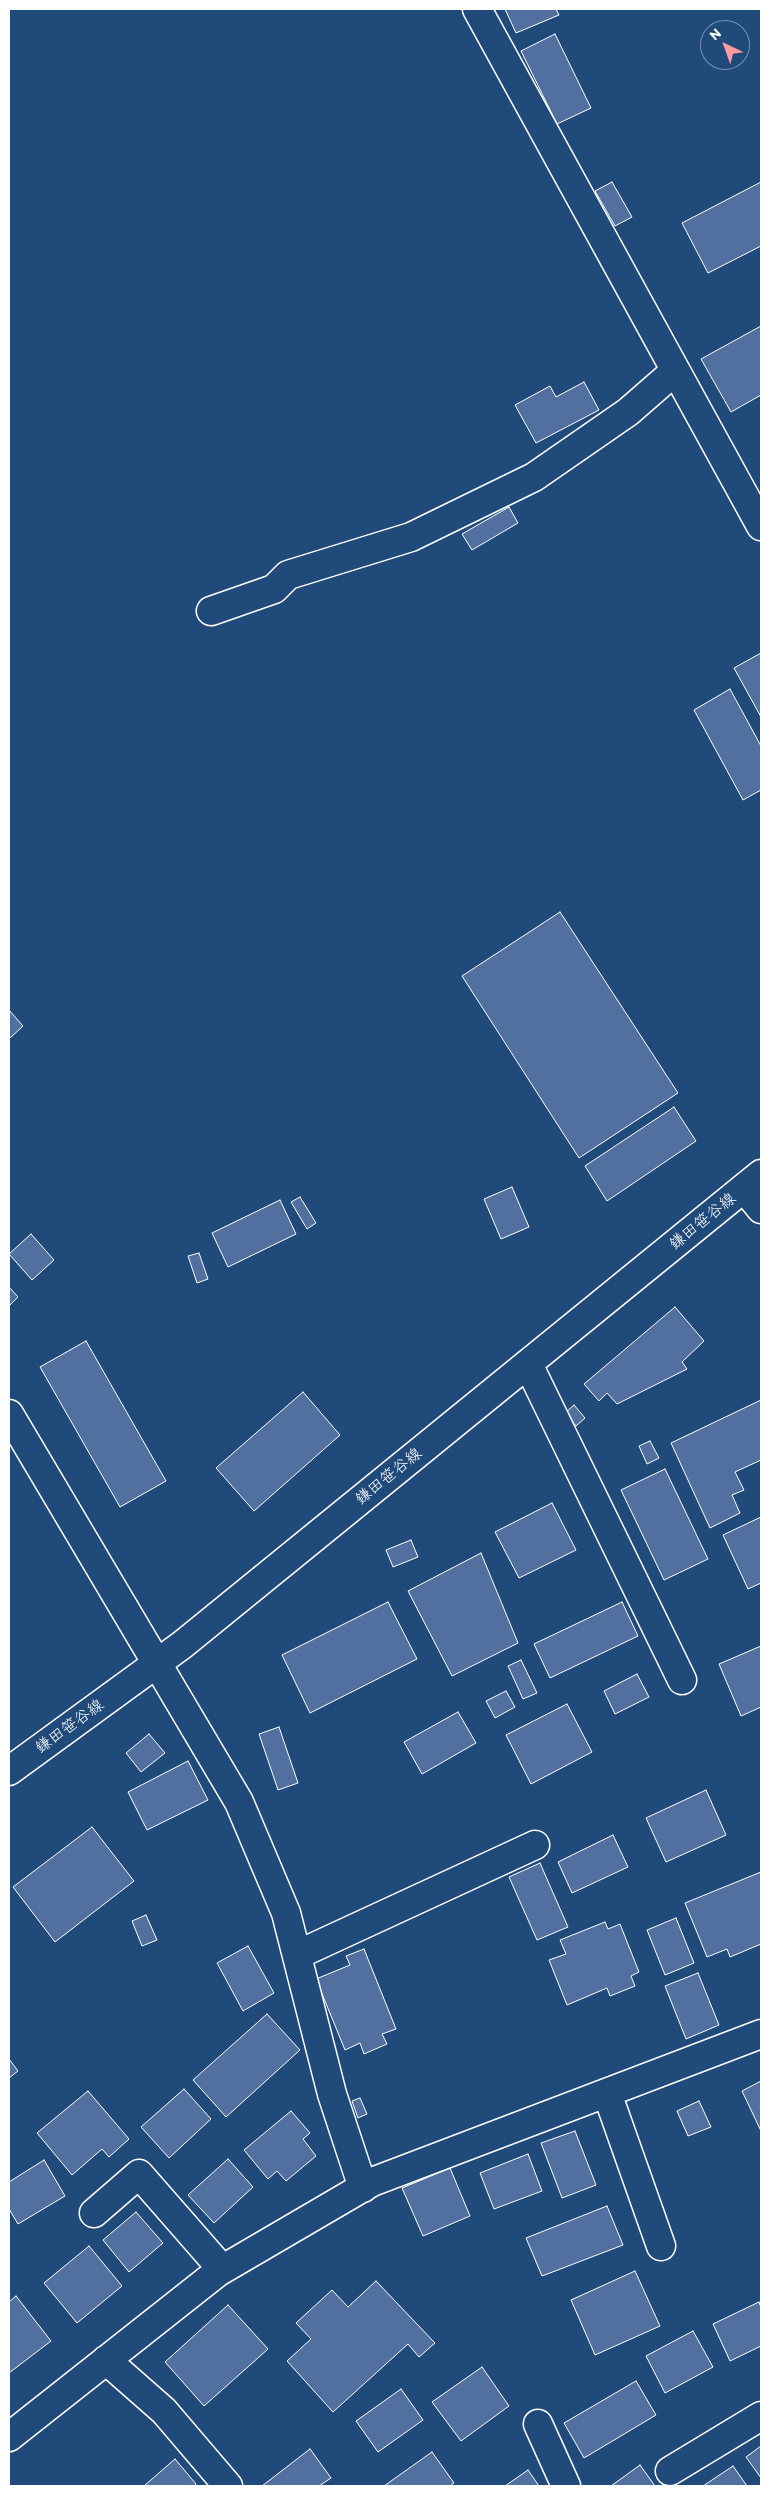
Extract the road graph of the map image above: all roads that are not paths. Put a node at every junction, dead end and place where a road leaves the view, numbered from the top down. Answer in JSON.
{"nodes":[{"id":1,"x":477,"y":9,"type":"edge"},
{"id":2,"x":675,"y":370,"type":"junction"},
{"id":3,"x":761,"y":526,"type":"edge"},
{"id":4,"x":211,"y":611,"type":"dead end"},
{"id":5,"x":753,"y":1181,"type":"edge"},
{"id":6,"x":761,"y":1208,"type":"edge"},
{"id":7,"x":528,"y":1364,"type":"junction"},
{"id":8,"x":9,"y":1414,"type":"edge"},
{"id":9,"x":157,"y":1663,"type":"junction"},
{"id":10,"x":682,"y":1680,"type":"dead end"},
{"id":11,"x":9,"y":1771,"type":"edge"},
{"id":12,"x":534,"y":1844,"type":"dead end"},
{"id":13,"x":297,"y":1955,"type":"junction"},
{"id":14,"x":761,"y":2034,"type":"edge"},
{"id":15,"x":607,"y":2093,"type":"junction"},
{"id":16,"x":363,"y":2188,"type":"junction"},
{"id":17,"x":94,"y":2213,"type":"dead end"},
{"id":18,"x":661,"y":2246,"type":"dead end"},
{"id":19,"x":222,"y":2269,"type":"junction"},
{"id":20,"x":106,"y":2360,"type":"junction"},
{"id":21,"x":761,"y":2416,"type":"edge"},
{"id":22,"x":538,"y":2424,"type":"dead end"},
{"id":23,"x":9,"y":2437,"type":"edge"},
{"id":24,"x":670,"y":2471,"type":"dead end"},
{"id":25,"x":228,"y":2486,"type":"edge"},
{"id":26,"x":566,"y":2486,"type":"edge"}],
"edges":[{"from":1,"to":2,"type":"street"},
{"from":2,"to":3,"type":"street"},
{"from":2,"to":4,"type":"street"},
{"from":5,"to":6,"type":"street"},
{"from":5,"to":7,"type":"street","name":"鎌田笹谷線"},
{"from":7,"to":9,"type":"street","name":"鎌田笹谷線"},
{"from":7,"to":10,"type":"street"},
{"from":8,"to":9,"type":"street"},
{"from":9,"to":11,"type":"street","name":"鎌田笹谷線"},
{"from":9,"to":13,"type":"street"},
{"from":12,"to":13,"type":"street"},
{"from":13,"to":16,"type":"street"},
{"from":14,"to":15,"type":"street"},
{"from":15,"to":16,"type":"street"},
{"from":15,"to":18,"type":"street"},
{"from":16,"to":19,"type":"street"},
{"from":17,"to":19,"type":"street"},
{"from":19,"to":20,"type":"street"},
{"from":20,"to":23,"type":"street"},
{"from":20,"to":25,"type":"street"},
{"from":21,"to":24,"type":"street"},
{"from":22,"to":26,"type":"street"}]}
